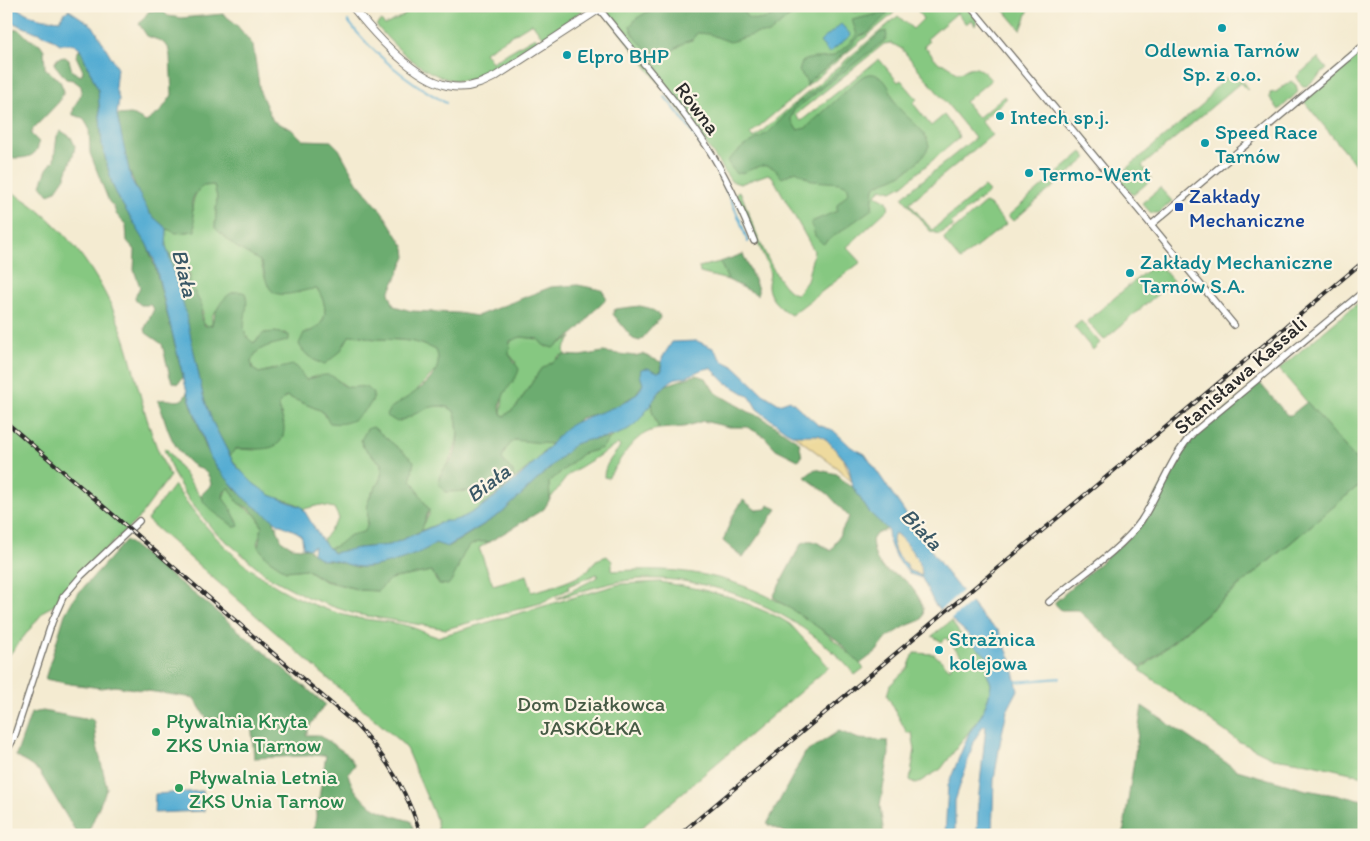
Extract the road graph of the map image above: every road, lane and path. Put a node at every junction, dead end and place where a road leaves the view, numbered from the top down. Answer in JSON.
{"nodes":[{"id":1,"x":352,"y":6,"type":"edge"},
{"id":2,"x":970,"y":6,"type":"edge"},
{"id":3,"x":600,"y":7,"type":"edge"},
{"id":4,"x":1364,"y":45,"type":"edge"},
{"id":5,"x":1152,"y":225,"type":"junction"},
{"id":6,"x":754,"y":241,"type":"dead end"},
{"id":7,"x":1364,"y":292,"type":"edge"},
{"id":8,"x":1234,"y":325,"type":"dead end"},
{"id":9,"x":139,"y":521,"type":"dead end"},
{"id":10,"x":1049,"y":602,"type":"dead end"},
{"id":11,"x":6,"y":752,"type":"edge"}],
"edges":[{"from":1,"to":3,"type":"street"},
{"from":2,"to":5,"type":"street"},
{"from":3,"to":6,"type":"street","name":"Równa"},
{"from":4,"to":5,"type":"street"},
{"from":5,"to":8,"type":"street"},
{"from":7,"to":10,"type":"street","name":"Stanisława Kassali"},
{"from":9,"to":11,"type":"street"}]}
